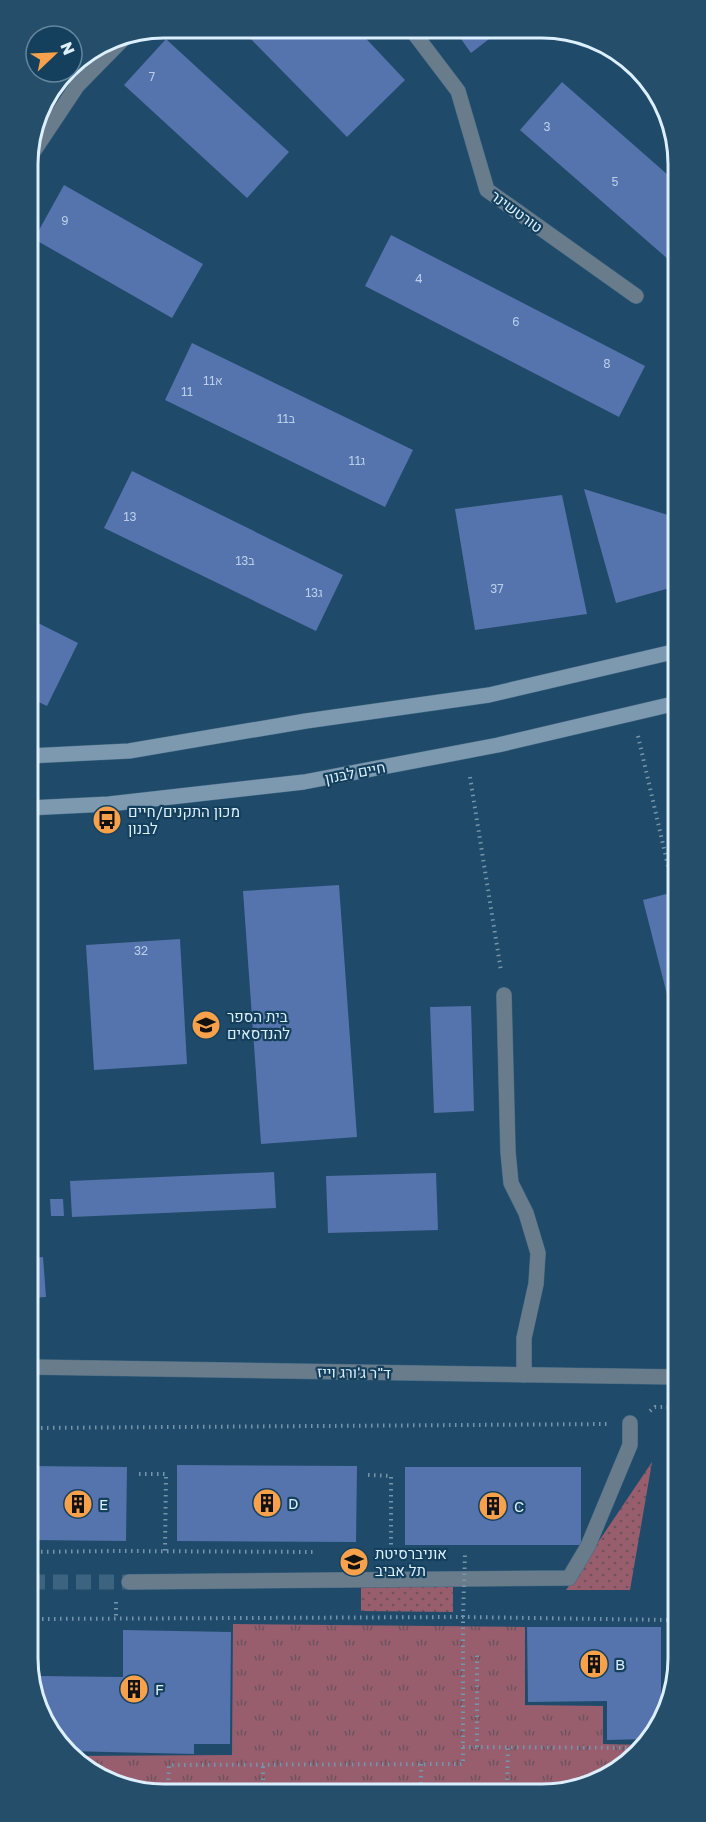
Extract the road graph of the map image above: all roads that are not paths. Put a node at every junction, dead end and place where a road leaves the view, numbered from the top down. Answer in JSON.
{"nodes":[{"id":1,"x":418,"y":38,"type":"edge"},
{"id":2,"x":115,"y":47,"type":"edge"},
{"id":3,"x":40,"y":141,"type":"edge"},
{"id":4,"x":636,"y":296,"type":"dead end"},
{"id":5,"x":668,"y":653,"type":"edge"},
{"id":6,"x":668,"y":704,"type":"edge"},
{"id":7,"x":38,"y":756,"type":"edge"},
{"id":8,"x":38,"y":808,"type":"edge"},
{"id":9,"x":504,"y":995,"type":"road end"},
{"id":10,"x":38,"y":1366,"type":"edge"},
{"id":11,"x":524,"y":1375,"type":"junction"},
{"id":12,"x":668,"y":1377,"type":"edge"},
{"id":13,"x":630,"y":1423,"type":"road end"},
{"id":14,"x":129,"y":1582,"type":"tunnel mouth"}],
"edges":[{"from":1,"to":4,"type":"street","name":"טורטשינר"},
{"from":2,"to":3,"type":"street"},
{"from":5,"to":7,"type":"main road"},
{"from":6,"to":8,"type":"main road","name":"חיים לבנון"},
{"from":9,"to":11,"type":"street"},
{"from":10,"to":11,"type":"street","name":"ד\"ר ג'ורג וייז"},
{"from":11,"to":12,"type":"street","name":"ד\"ר ג'ורג וייז"},
{"from":13,"to":14,"type":"street"}]}
